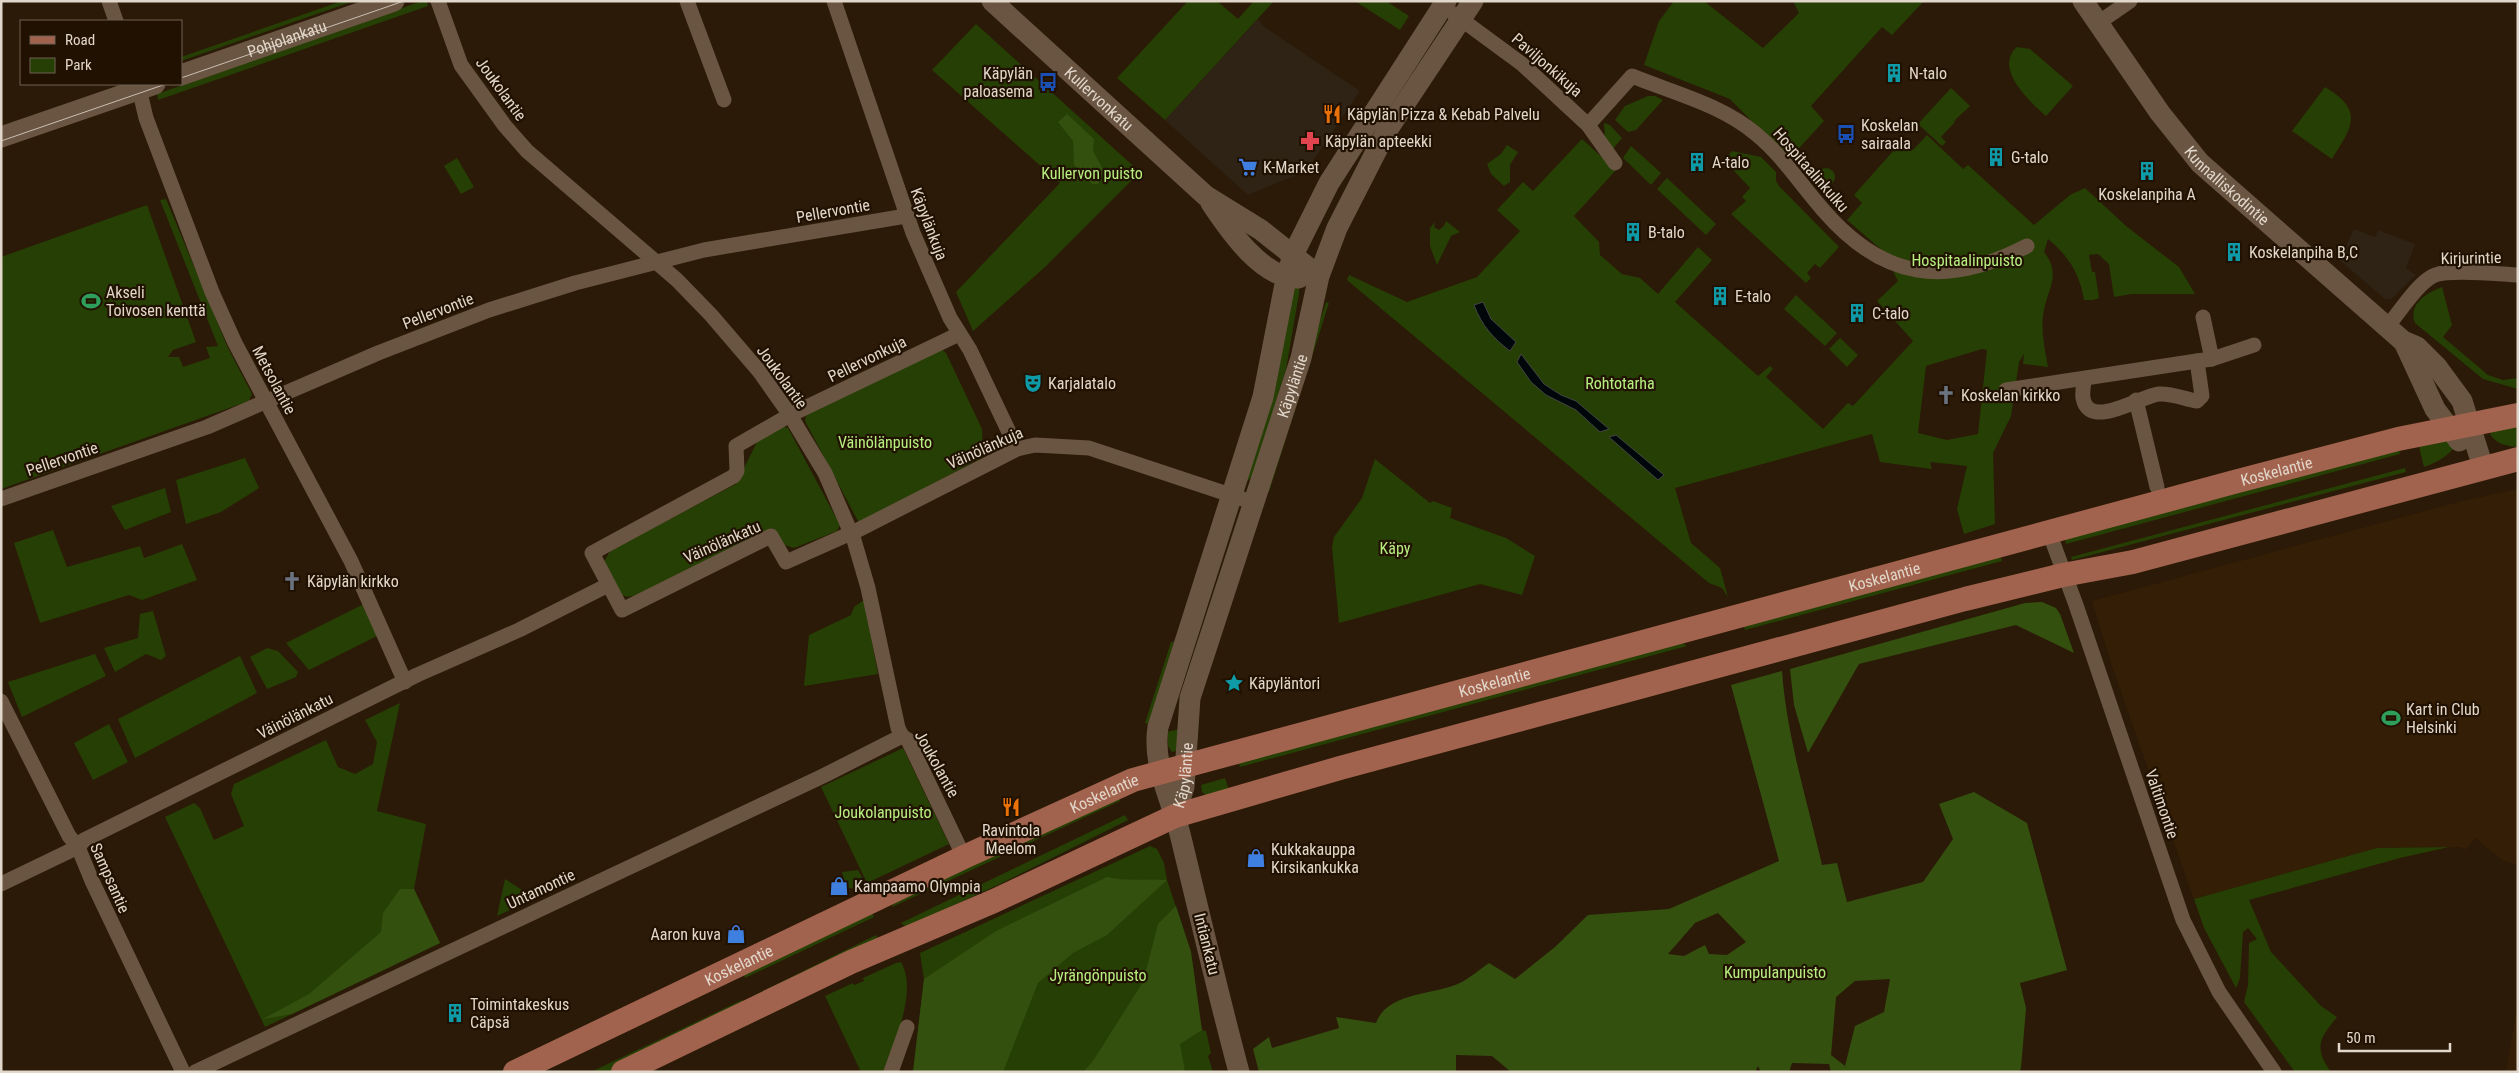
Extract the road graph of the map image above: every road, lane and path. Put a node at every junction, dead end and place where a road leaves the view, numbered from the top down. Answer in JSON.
{"nodes":[{"id":1,"x":109,"y":1,"type":"edge"},
{"id":2,"x":394,"y":1,"type":"edge"},
{"id":3,"x":438,"y":1,"type":"edge"},
{"id":4,"x":687,"y":1,"type":"edge"},
{"id":5,"x":834,"y":1,"type":"edge"},
{"id":6,"x":992,"y":1,"type":"edge"},
{"id":7,"x":2083,"y":1,"type":"edge"},
{"id":8,"x":2130,"y":1,"type":"edge"},
{"id":9,"x":1445,"y":4,"type":"edge"},
{"id":10,"x":1467,"y":10,"type":"edge"},
{"id":11,"x":116,"y":20,"type":"edge"},
{"id":12,"x":2098,"y":23,"type":"junction"},
{"id":13,"x":182,"y":75,"type":"edge"},
{"id":14,"x":144,"y":86,"type":"edge"},
{"id":15,"x":724,"y":100,"type":"dead end"},
{"id":16,"x":1588,"y":125,"type":"junction"},
{"id":17,"x":1,"y":137,"type":"edge"},
{"id":18,"x":1615,"y":163,"type":"dead end"},
{"id":19,"x":1206,"y":196,"type":"junction"},
{"id":20,"x":906,"y":216,"type":"junction"},
{"id":21,"x":2027,"y":246,"type":"dead end"},
{"id":22,"x":1293,"y":255,"type":"junction"},
{"id":23,"x":658,"y":263,"type":"junction"},
{"id":24,"x":2518,"y":275,"type":"edge"},
{"id":25,"x":1319,"y":276,"type":"junction"},
{"id":26,"x":1286,"y":279,"type":"junction"},
{"id":27,"x":2203,"y":317,"type":"dead end"},
{"id":28,"x":959,"y":334,"type":"junction"},
{"id":29,"x":2395,"y":334,"type":"junction"},
{"id":30,"x":2254,"y":345,"type":"dead end"},
{"id":31,"x":2205,"y":360,"type":"junction"},
{"id":32,"x":2084,"y":379,"type":"junction"},
{"id":33,"x":2006,"y":390,"type":"dead end"},
{"id":34,"x":2136,"y":400,"type":"junction"},
{"id":35,"x":266,"y":401,"type":"junction"},
{"id":36,"x":790,"y":415,"type":"junction"},
{"id":37,"x":2518,"y":415,"type":"edge"},
{"id":38,"x":2458,"y":426,"type":"junction"},
{"id":39,"x":1017,"y":449,"type":"junction"},
{"id":40,"x":2518,"y":458,"type":"edge"},
{"id":41,"x":2483,"y":467,"type":"junction"},
{"id":42,"x":2157,"y":487,"type":"dead end"},
{"id":43,"x":1233,"y":496,"type":"junction"},
{"id":44,"x":1,"y":499,"type":"edge"},
{"id":45,"x":1255,"y":503,"type":"junction"},
{"id":46,"x":2049,"y":532,"type":"junction"},
{"id":47,"x":851,"y":533,"type":"junction"},
{"id":48,"x":2064,"y":575,"type":"junction"},
{"id":49,"x":608,"y":585,"type":"junction"},
{"id":50,"x":405,"y":682,"type":"junction"},
{"id":51,"x":2,"y":704,"type":"edge"},
{"id":52,"x":902,"y":736,"type":"junction"},
{"id":53,"x":1185,"y":764,"type":"junction"},
{"id":54,"x":1159,"y":772,"type":"junction"},
{"id":55,"x":1175,"y":816,"type":"junction"},
{"id":56,"x":78,"y":847,"type":"junction"},
{"id":57,"x":964,"y":857,"type":"junction"},
{"id":58,"x":1,"y":884,"type":"edge"},
{"id":59,"x":907,"y":1026,"type":"dead end"},
{"id":60,"x":183,"y":1072,"type":"edge"},
{"id":61,"x":195,"y":1072,"type":"edge"},
{"id":62,"x":515,"y":1072,"type":"edge"},
{"id":63,"x":623,"y":1072,"type":"edge"},
{"id":64,"x":891,"y":1072,"type":"edge"},
{"id":65,"x":1239,"y":1072,"type":"edge"},
{"id":66,"x":2274,"y":1072,"type":"edge"}],
"edges":[{"from":1,"to":11,"type":"street"},
{"from":2,"to":13,"type":"main road","name":"Pohjolankatu"},
{"from":3,"to":23,"type":"street","name":"Joukolantie"},
{"from":4,"to":15,"type":"street"},
{"from":5,"to":20,"type":"street","name":"Käpylänkuja"},
{"from":6,"to":19,"type":"main road","name":"Kullervonkatu"},
{"from":7,"to":12,"type":"main road","name":"Kunnalliskodintie"},
{"from":8,"to":12,"type":"street"},
{"from":9,"to":10,"type":"street","name":"Paviljonkikuja"},
{"from":9,"to":22,"type":"main road","name":"Käpyläntie"},
{"from":10,"to":16,"type":"street","name":"Paviljonkikuja"},
{"from":10,"to":25,"type":"main road","name":"Käpyläntie"},
{"from":12,"to":29,"type":"main road","name":"Kunnalliskodintie"},
{"from":14,"to":17,"type":"main road"},
{"from":14,"to":35,"type":"street","name":"Metsolantie"},
{"from":16,"to":18,"type":"street","name":"Paviljonkikuja"},
{"from":16,"to":21,"type":"street","name":"Hospitaalinkulku"},
{"from":19,"to":22,"type":"main road","name":"Kullervonkatu"},
{"from":19,"to":26,"type":"main road","name":"Kullervonkatu"},
{"from":20,"to":23,"type":"street","name":"Pellervontie"},
{"from":20,"to":28,"type":"street","name":"Käpylänkuja"},
{"from":22,"to":25,"type":"main road","name":"Kullervonkatu"},
{"from":22,"to":26,"type":"main road","name":"Käpyläntie"},
{"from":23,"to":35,"type":"street","name":"Pellervontie"},
{"from":23,"to":36,"type":"street","name":"Joukolantie"},
{"from":24,"to":29,"type":"street","name":"Kirjurintie"},
{"from":25,"to":26,"type":"main road"},
{"from":25,"to":45,"type":"main road","name":"Käpyläntie"},
{"from":26,"to":43,"type":"main road","name":"Käpyläntie"},
{"from":27,"to":31,"type":"street"},
{"from":28,"to":36,"type":"street","name":"Pellervonkuja"},
{"from":28,"to":39,"type":"street","name":"Käpylänkuja"},
{"from":29,"to":38,"type":"main road","name":"Kunnalliskodintie"},
{"from":30,"to":31,"type":"street"},
{"from":31,"to":32,"type":"street"},
{"from":31,"to":34,"type":"street"},
{"from":32,"to":33,"type":"street"},
{"from":32,"to":34,"type":"street"},
{"from":34,"to":42,"type":"street"},
{"from":35,"to":44,"type":"street","name":"Pellervontie"},
{"from":35,"to":50,"type":"street","name":"Metsolantie"},
{"from":36,"to":47,"type":"street","name":"Joukolantie"},
{"from":36,"to":49,"type":"street","name":"Väinölänkatu"},
{"from":37,"to":38,"type":"main road","name":"Koskelantie"},
{"from":38,"to":41,"type":"main road","name":"Kunnalliskodintie"},
{"from":38,"to":46,"type":"main road","name":"Koskelantie"},
{"from":39,"to":43,"type":"street","name":"Väinölänkuja"},
{"from":39,"to":47,"type":"street","name":"Väinölänkuja"},
{"from":40,"to":41,"type":"main road"},
{"from":41,"to":48,"type":"main road"},
{"from":43,"to":45,"type":"street","name":"Väinölänkuja"},
{"from":43,"to":54,"type":"main road","name":"Käpyläntie"},
{"from":45,"to":53,"type":"main road","name":"Käpyläntie"},
{"from":46,"to":48,"type":"street","name":"Valtimontie"},
{"from":46,"to":53,"type":"main road","name":"Koskelantie"},
{"from":47,"to":49,"type":"street","name":"Väinölänkatu"},
{"from":47,"to":52,"type":"street","name":"Joukolantie"},
{"from":48,"to":55,"type":"main road"},
{"from":48,"to":66,"type":"street","name":"Valtimontie"},
{"from":49,"to":50,"type":"street","name":"Väinölänkatu"},
{"from":50,"to":56,"type":"street","name":"Väinölänkatu"},
{"from":51,"to":56,"type":"street","name":"Sampsantie"},
{"from":52,"to":57,"type":"street","name":"Joukolantie"},
{"from":52,"to":61,"type":"street","name":"Untamontie"},
{"from":53,"to":54,"type":"main road","name":"Koskelantie"},
{"from":53,"to":55,"type":"main road","name":"Käpyläntie"},
{"from":54,"to":55,"type":"main road","name":"Käpyläntie"},
{"from":54,"to":57,"type":"main road","name":"Koskelantie"},
{"from":55,"to":63,"type":"main road"},
{"from":55,"to":65,"type":"main road","name":"Intiankatu"},
{"from":56,"to":58,"type":"street","name":"Väinölänkatu"},
{"from":56,"to":60,"type":"street","name":"Sampsantie"},
{"from":57,"to":62,"type":"main road","name":"Koskelantie"},
{"from":59,"to":64,"type":"street"}]}
